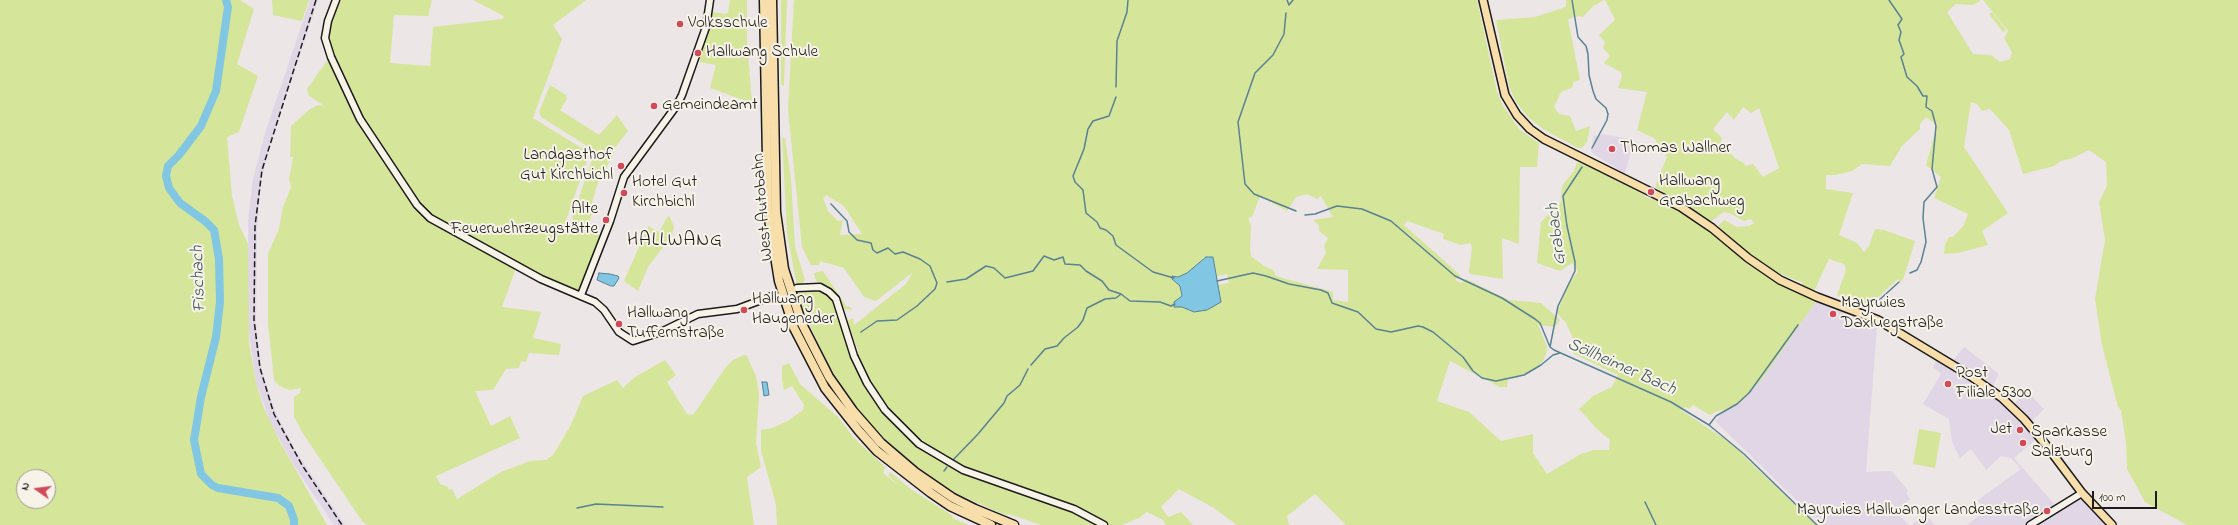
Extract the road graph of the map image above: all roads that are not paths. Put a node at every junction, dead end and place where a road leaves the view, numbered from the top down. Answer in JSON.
{"nodes":[{"id":1,"x":336,"y":0,"type":"edge"},
{"id":2,"x":710,"y":0,"type":"edge"},
{"id":3,"x":764,"y":0,"type":"edge"},
{"id":4,"x":772,"y":0,"type":"edge"},
{"id":5,"x":1483,"y":0,"type":"edge"},
{"id":6,"x":797,"y":288,"type":"dead end"},
{"id":7,"x":581,"y":295,"type":"junction"},
{"id":8,"x":772,"y":296,"type":"dead end"},
{"id":9,"x":2082,"y":493,"type":"junction"},
{"id":10,"x":991,"y":525,"type":"edge"},
{"id":11,"x":1014,"y":525,"type":"edge"},
{"id":12,"x":1104,"y":525,"type":"edge"},
{"id":13,"x":2030,"y":525,"type":"edge"},
{"id":14,"x":2112,"y":525,"type":"edge"}],
"edges":[{"from":1,"to":7,"type":"street"},
{"from":2,"to":7,"type":"street"},
{"from":3,"to":10,"type":"highway","name":"West Autobahn"},
{"from":4,"to":11,"type":"highway","name":"West Autobahn"},
{"from":5,"to":9,"type":"main road"},
{"from":6,"to":12,"type":"street"},
{"from":7,"to":8,"type":"street"},
{"from":9,"to":13,"type":"street"},
{"from":9,"to":14,"type":"main road"}]}
